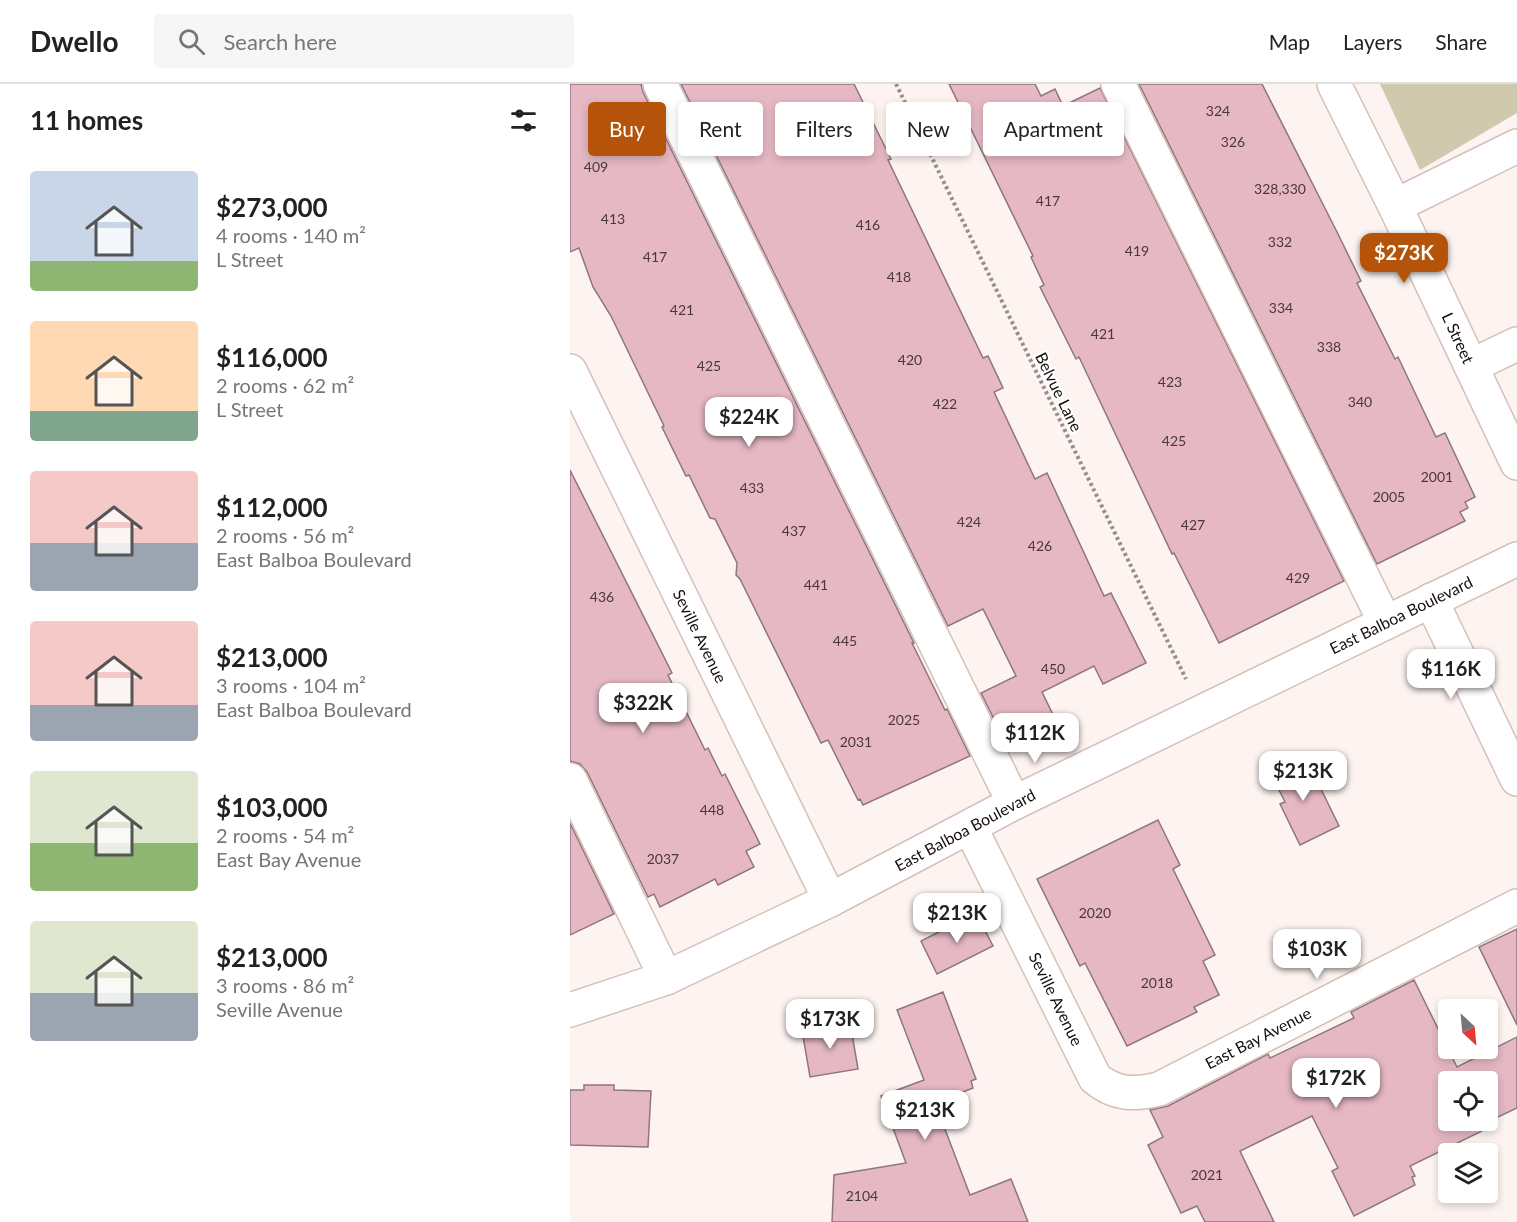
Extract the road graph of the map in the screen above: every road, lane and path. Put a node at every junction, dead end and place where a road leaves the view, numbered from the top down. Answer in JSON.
{"nodes":[{"id":1,"x":660,"y":84,"type":"edge"},
{"id":2,"x":896,"y":84,"type":"edge"},
{"id":3,"x":1118,"y":84,"type":"edge"},
{"id":4,"x":1334,"y":84,"type":"edge"},
{"id":5,"x":1517,"y":146,"type":"edge"},
{"id":6,"x":1395,"y":207,"type":"junction"},
{"id":7,"x":1517,"y":344,"type":"edge"},
{"id":8,"x":1471,"y":366,"type":"junction"},
{"id":9,"x":570,"y":371,"type":"edge"},
{"id":10,"x":1517,"y":464,"type":"edge"},
{"id":11,"x":1517,"y":559,"type":"edge"},
{"id":12,"x":1431,"y":600,"type":"junction"},
{"id":13,"x":1385,"y":622,"type":"junction"},
{"id":14,"x":1202,"y":711,"type":"junction"},
{"id":15,"x":1517,"y":779,"type":"edge"},
{"id":16,"x":570,"y":780,"type":"edge"},
{"id":17,"x":1014,"y":803,"type":"junction"},
{"id":18,"x":970,"y":826,"type":"junction"},
{"id":19,"x":830,"y":900,"type":"junction"},
{"id":20,"x":1517,"y":906,"type":"edge"},
{"id":21,"x":666,"y":978,"type":"junction"},
{"id":22,"x":570,"y":1010,"type":"edge"},
{"id":23,"x":1124,"y":1092,"type":"joint"}],
"edges":[{"from":1,"to":17,"type":"street"},
{"from":2,"to":14,"type":"path","name":"Belvue Lane"},
{"from":3,"to":13,"type":"street"},
{"from":4,"to":6,"type":"street","name":"L Street"},
{"from":5,"to":6,"type":"street"},
{"from":6,"to":8,"type":"street","name":"L Street"},
{"from":7,"to":8,"type":"street"},
{"from":8,"to":10,"type":"street","name":"L Street"},
{"from":9,"to":19,"type":"street","name":"Seville Avenue"},
{"from":11,"to":12,"type":"street","name":"East Balboa Boulevard"},
{"from":12,"to":13,"type":"street","name":"East Balboa Boulevard"},
{"from":12,"to":15,"type":"street"},
{"from":13,"to":14,"type":"street","name":"East Balboa Boulevard"},
{"from":14,"to":17,"type":"street","name":"East Balboa Boulevard"},
{"from":16,"to":21,"type":"street"},
{"from":17,"to":18,"type":"street","name":"East Balboa Boulevard"},
{"from":18,"to":19,"type":"street","name":"East Balboa Boulevard"},
{"from":18,"to":23,"type":"street","name":"Seville Avenue"},
{"from":19,"to":21,"type":"street","name":"East Balboa Boulevard"},
{"from":20,"to":23,"type":"street","name":"East Bay Avenue"},
{"from":21,"to":22,"type":"street","name":"East Balboa Boulevard"}]}
